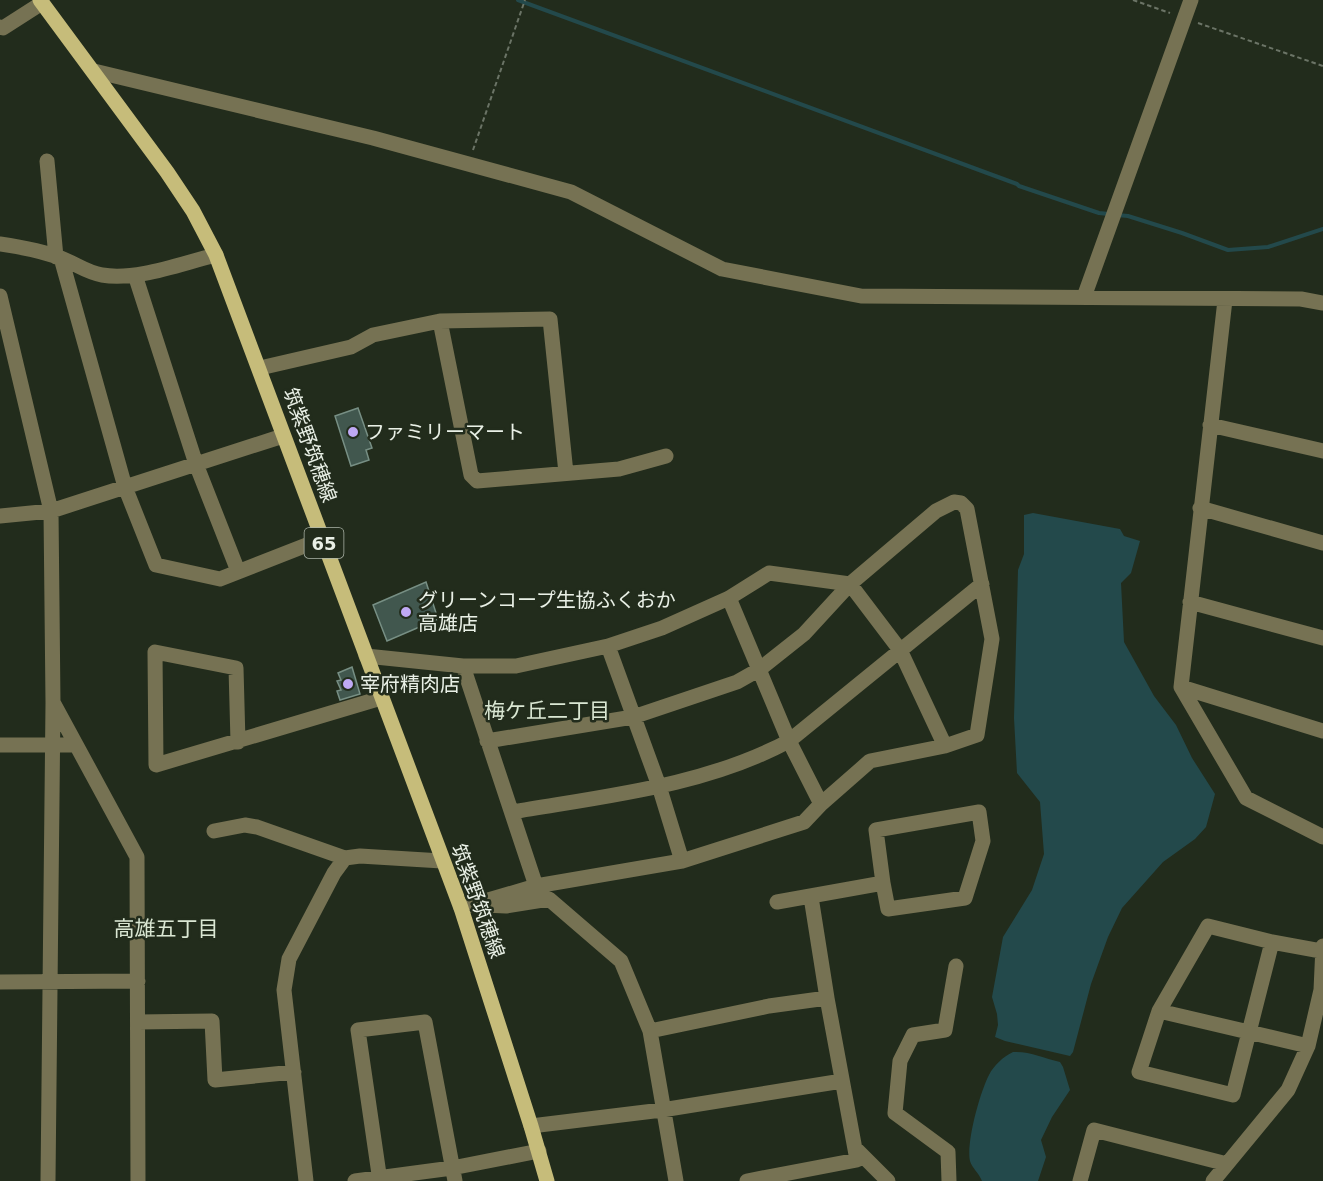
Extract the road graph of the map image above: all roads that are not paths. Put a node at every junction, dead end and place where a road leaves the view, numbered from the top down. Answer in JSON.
{"nodes":[{"id":1,"x":1191,"y":0,"type":"edge"},
{"id":2,"x":41,"y":2,"type":"edge"},
{"id":3,"x":0,"y":27,"type":"edge"},
{"id":4,"x":94,"y":71,"type":"junction"},
{"id":5,"x":47,"y":160,"type":"dead end"},
{"id":6,"x":0,"y":244,"type":"edge"},
{"id":7,"x":216,"y":255,"type":"junction"},
{"id":8,"x":58,"y":257,"type":"junction"},
{"id":9,"x":135,"y":275,"type":"junction"},
{"id":10,"x":0,"y":296,"type":"edge"},
{"id":11,"x":1084,"y":297,"type":"junction"},
{"id":12,"x":1225,"y":300,"type":"junction"},
{"id":13,"x":1323,"y":303,"type":"edge"},
{"id":14,"x":440,"y":321,"type":"junction"},
{"id":15,"x":260,"y":368,"type":"junction"},
{"id":16,"x":1210,"y":425,"type":"junction"},
{"id":17,"x":284,"y":436,"type":"junction"},
{"id":18,"x":1323,"y":450,"type":"edge"},
{"id":19,"x":666,"y":456,"type":"dead end"},
{"id":20,"x":196,"y":464,"type":"junction"},
{"id":21,"x":566,"y":473,"type":"junction"},
{"id":22,"x":125,"y":487,"type":"junction"},
{"id":23,"x":1200,"y":508,"type":"junction"},
{"id":24,"x":51,"y":511,"type":"junction"},
{"id":25,"x":0,"y":516,"type":"edge"},
{"id":26,"x":322,"y":540,"type":"junction"},
{"id":27,"x":1323,"y":543,"type":"edge"},
{"id":28,"x":238,"y":571,"type":"junction"},
{"id":29,"x":850,"y":584,"type":"junction"},
{"id":30,"x":982,"y":584,"type":"junction"},
{"id":31,"x":729,"y":598,"type":"junction"},
{"id":32,"x":1190,"y":602,"type":"junction"},
{"id":33,"x":1323,"y":638,"type":"edge"},
{"id":34,"x":608,"y":646,"type":"junction"},
{"id":35,"x":900,"y":650,"type":"junction"},
{"id":36,"x":366,"y":656,"type":"junction"},
{"id":37,"x":463,"y":666,"type":"junction"},
{"id":38,"x":760,"y":669,"type":"junction"},
{"id":39,"x":1181,"y":687,"type":"junction"},
{"id":40,"x":381,"y":698,"type":"junction"},
{"id":41,"x":53,"y":702,"type":"junction"},
{"id":42,"x":633,"y":717,"type":"junction"},
{"id":43,"x":1323,"y":731,"type":"edge"},
{"id":44,"x":487,"y":741,"type":"junction"},
{"id":45,"x":789,"y":741,"type":"junction"},
{"id":46,"x":238,"y":742,"type":"junction"},
{"id":47,"x":0,"y":745,"type":"edge"},
{"id":48,"x":76,"y":745,"type":"junction"},
{"id":49,"x":52,"y":746,"type":"junction"},
{"id":50,"x":945,"y":746,"type":"junction"},
{"id":51,"x":659,"y":786,"type":"junction"},
{"id":52,"x":821,"y":804,"type":"junction"},
{"id":53,"x":512,"y":812,"type":"junction"},
{"id":54,"x":214,"y":831,"type":"dead end"},
{"id":55,"x":1323,"y":837,"type":"edge"},
{"id":56,"x":345,"y":858,"type":"junction"},
{"id":57,"x":442,"y":861,"type":"junction"},
{"id":58,"x":682,"y":861,"type":"junction"},
{"id":59,"x":883,"y":884,"type":"junction"},
{"id":60,"x":536,"y":886,"type":"junction"},
{"id":61,"x":811,"y":897,"type":"junction"},
{"id":62,"x":777,"y":902,"type":"dead end"},
{"id":63,"x":466,"y":906,"type":"junction"},
{"id":64,"x":1272,"y":942,"type":"junction"},
{"id":65,"x":1322,"y":949,"type":"edge"},
{"id":66,"x":956,"y":966,"type":"dead end"},
{"id":67,"x":138,"y":981,"type":"junction"},
{"id":68,"x":0,"y":982,"type":"edge"},
{"id":69,"x":52,"y":982,"type":"junction"},
{"id":70,"x":1322,"y":993,"type":"edge"},
{"id":71,"x":827,"y":998,"type":"junction"},
{"id":72,"x":1159,"y":1011,"type":"junction"},
{"id":73,"x":138,"y":1022,"type":"junction"},
{"id":74,"x":650,"y":1030,"type":"junction"},
{"id":75,"x":1250,"y":1031,"type":"junction"},
{"id":76,"x":1308,"y":1046,"type":"junction"},
{"id":77,"x":294,"y":1072,"type":"junction"},
{"id":78,"x":842,"y":1081,"type":"junction"},
{"id":79,"x":662,"y":1110,"type":"junction"},
{"id":80,"x":531,"y":1126,"type":"junction"},
{"id":81,"x":855,"y":1148,"type":"junction"},
{"id":82,"x":539,"y":1151,"type":"junction"},
{"id":83,"x":1227,"y":1164,"type":"junction"},
{"id":84,"x":454,"y":1174,"type":"edge"},
{"id":85,"x":380,"y":1179,"type":"edge"},
{"id":86,"x":755,"y":1180,"type":"edge"},
{"id":87,"x":48,"y":1181,"type":"edge"},
{"id":88,"x":138,"y":1181,"type":"edge"},
{"id":89,"x":306,"y":1181,"type":"edge"},
{"id":90,"x":355,"y":1181,"type":"edge"},
{"id":91,"x":547,"y":1181,"type":"edge"},
{"id":92,"x":676,"y":1181,"type":"edge"},
{"id":93,"x":888,"y":1181,"type":"edge"},
{"id":94,"x":949,"y":1181,"type":"edge"},
{"id":95,"x":1080,"y":1181,"type":"edge"},
{"id":96,"x":1213,"y":1181,"type":"edge"}],
"edges":[{"from":1,"to":11,"type":"street"},
{"from":2,"to":3,"type":"street"},
{"from":2,"to":4,"type":"main road","name":"筑紫野筑穂線","number":"65"},
{"from":4,"to":7,"type":"main road","name":"筑紫野筑穂線","number":"65"},
{"from":4,"to":11,"type":"street"},
{"from":5,"to":8,"type":"street"},
{"from":6,"to":8,"type":"street"},
{"from":7,"to":9,"type":"street"},
{"from":7,"to":15,"type":"main road","name":"筑紫野筑穂線","number":"65"},
{"from":8,"to":9,"type":"street"},
{"from":8,"to":22,"type":"street"},
{"from":9,"to":20,"type":"street"},
{"from":10,"to":24,"type":"street"},
{"from":11,"to":12,"type":"street"},
{"from":12,"to":13,"type":"street"},
{"from":12,"to":16,"type":"street"},
{"from":14,"to":15,"type":"street"},
{"from":14,"to":21,"type":"street"},
{"from":14,"to":21,"type":"street"},
{"from":15,"to":17,"type":"main road","name":"筑紫野筑穂線","number":"65"},
{"from":16,"to":18,"type":"street"},
{"from":16,"to":23,"type":"street"},
{"from":17,"to":20,"type":"street"},
{"from":17,"to":26,"type":"main road","name":"筑紫野筑穂線","number":"65"},
{"from":19,"to":21,"type":"street"},
{"from":20,"to":22,"type":"street"},
{"from":20,"to":28,"type":"street"},
{"from":22,"to":24,"type":"street"},
{"from":22,"to":28,"type":"street"},
{"from":23,"to":27,"type":"street"},
{"from":23,"to":32,"type":"street"},
{"from":24,"to":25,"type":"street"},
{"from":24,"to":41,"type":"street"},
{"from":26,"to":28,"type":"street"},
{"from":26,"to":36,"type":"main road","name":"筑紫野筑穂線","number":"65"},
{"from":29,"to":30,"type":"street"},
{"from":29,"to":31,"type":"street"},
{"from":29,"to":35,"type":"street"},
{"from":29,"to":38,"type":"street"},
{"from":30,"to":35,"type":"street"},
{"from":30,"to":50,"type":"street"},
{"from":31,"to":34,"type":"street"},
{"from":31,"to":38,"type":"street"},
{"from":32,"to":33,"type":"street"},
{"from":32,"to":39,"type":"street"},
{"from":34,"to":37,"type":"street"},
{"from":34,"to":42,"type":"street"},
{"from":35,"to":45,"type":"street"},
{"from":35,"to":50,"type":"street"},
{"from":36,"to":37,"type":"street"},
{"from":36,"to":40,"type":"main road","name":"筑紫野筑穂線","number":"65"},
{"from":37,"to":44,"type":"street"},
{"from":38,"to":42,"type":"street"},
{"from":38,"to":45,"type":"street"},
{"from":39,"to":43,"type":"street"},
{"from":39,"to":55,"type":"street"},
{"from":40,"to":46,"type":"street"},
{"from":40,"to":57,"type":"main road","name":"筑紫野筑穂線","number":"65"},
{"from":41,"to":48,"type":"street"},
{"from":41,"to":49,"type":"street"},
{"from":42,"to":44,"type":"street"},
{"from":42,"to":51,"type":"street"},
{"from":44,"to":53,"type":"street"},
{"from":45,"to":51,"type":"street"},
{"from":45,"to":52,"type":"street"},
{"from":46,"to":46,"type":"street"},
{"from":47,"to":49,"type":"street"},
{"from":48,"to":49,"type":"street"},
{"from":48,"to":67,"type":"street"},
{"from":49,"to":69,"type":"street"},
{"from":50,"to":52,"type":"street"},
{"from":51,"to":53,"type":"street"},
{"from":51,"to":58,"type":"street"},
{"from":52,"to":58,"type":"street"},
{"from":53,"to":60,"type":"street"},
{"from":54,"to":56,"type":"street"},
{"from":56,"to":57,"type":"street"},
{"from":56,"to":77,"type":"street"},
{"from":57,"to":63,"type":"main road","name":"筑紫野筑穂線","number":"65"},
{"from":58,"to":60,"type":"street"},
{"from":59,"to":59,"type":"street"},
{"from":59,"to":61,"type":"street"},
{"from":60,"to":63,"type":"street"},
{"from":61,"to":62,"type":"street"},
{"from":61,"to":71,"type":"street"},
{"from":63,"to":74,"type":"street"},
{"from":63,"to":80,"type":"main road","name":"筑紫野筑穂線","number":"65"},
{"from":64,"to":65,"type":"street"},
{"from":64,"to":72,"type":"street"},
{"from":64,"to":75,"type":"street"},
{"from":65,"to":70,"type":"street"},
{"from":66,"to":94,"type":"street"},
{"from":67,"to":69,"type":"street"},
{"from":67,"to":73,"type":"street"},
{"from":68,"to":69,"type":"street"},
{"from":69,"to":87,"type":"street"},
{"from":70,"to":76,"type":"street"},
{"from":71,"to":74,"type":"street"},
{"from":71,"to":78,"type":"street"},
{"from":72,"to":75,"type":"street"},
{"from":72,"to":75,"type":"street"},
{"from":73,"to":77,"type":"street"},
{"from":73,"to":88,"type":"street"},
{"from":74,"to":79,"type":"street"},
{"from":75,"to":76,"type":"street"},
{"from":76,"to":83,"type":"street"},
{"from":77,"to":89,"type":"street"},
{"from":78,"to":79,"type":"street"},
{"from":78,"to":81,"type":"street"},
{"from":79,"to":80,"type":"street"},
{"from":79,"to":92,"type":"street"},
{"from":80,"to":82,"type":"main road","name":"筑紫野筑穂線","number":"65"},
{"from":81,"to":86,"type":"street"},
{"from":81,"to":93,"type":"street"},
{"from":82,"to":84,"type":"street"},
{"from":82,"to":91,"type":"main road","name":"筑紫野筑穂線","number":"65"},
{"from":83,"to":95,"type":"street"},
{"from":83,"to":96,"type":"street"},
{"from":84,"to":85,"type":"street"},
{"from":84,"to":85,"type":"street"},
{"from":85,"to":90,"type":"street"}]}
